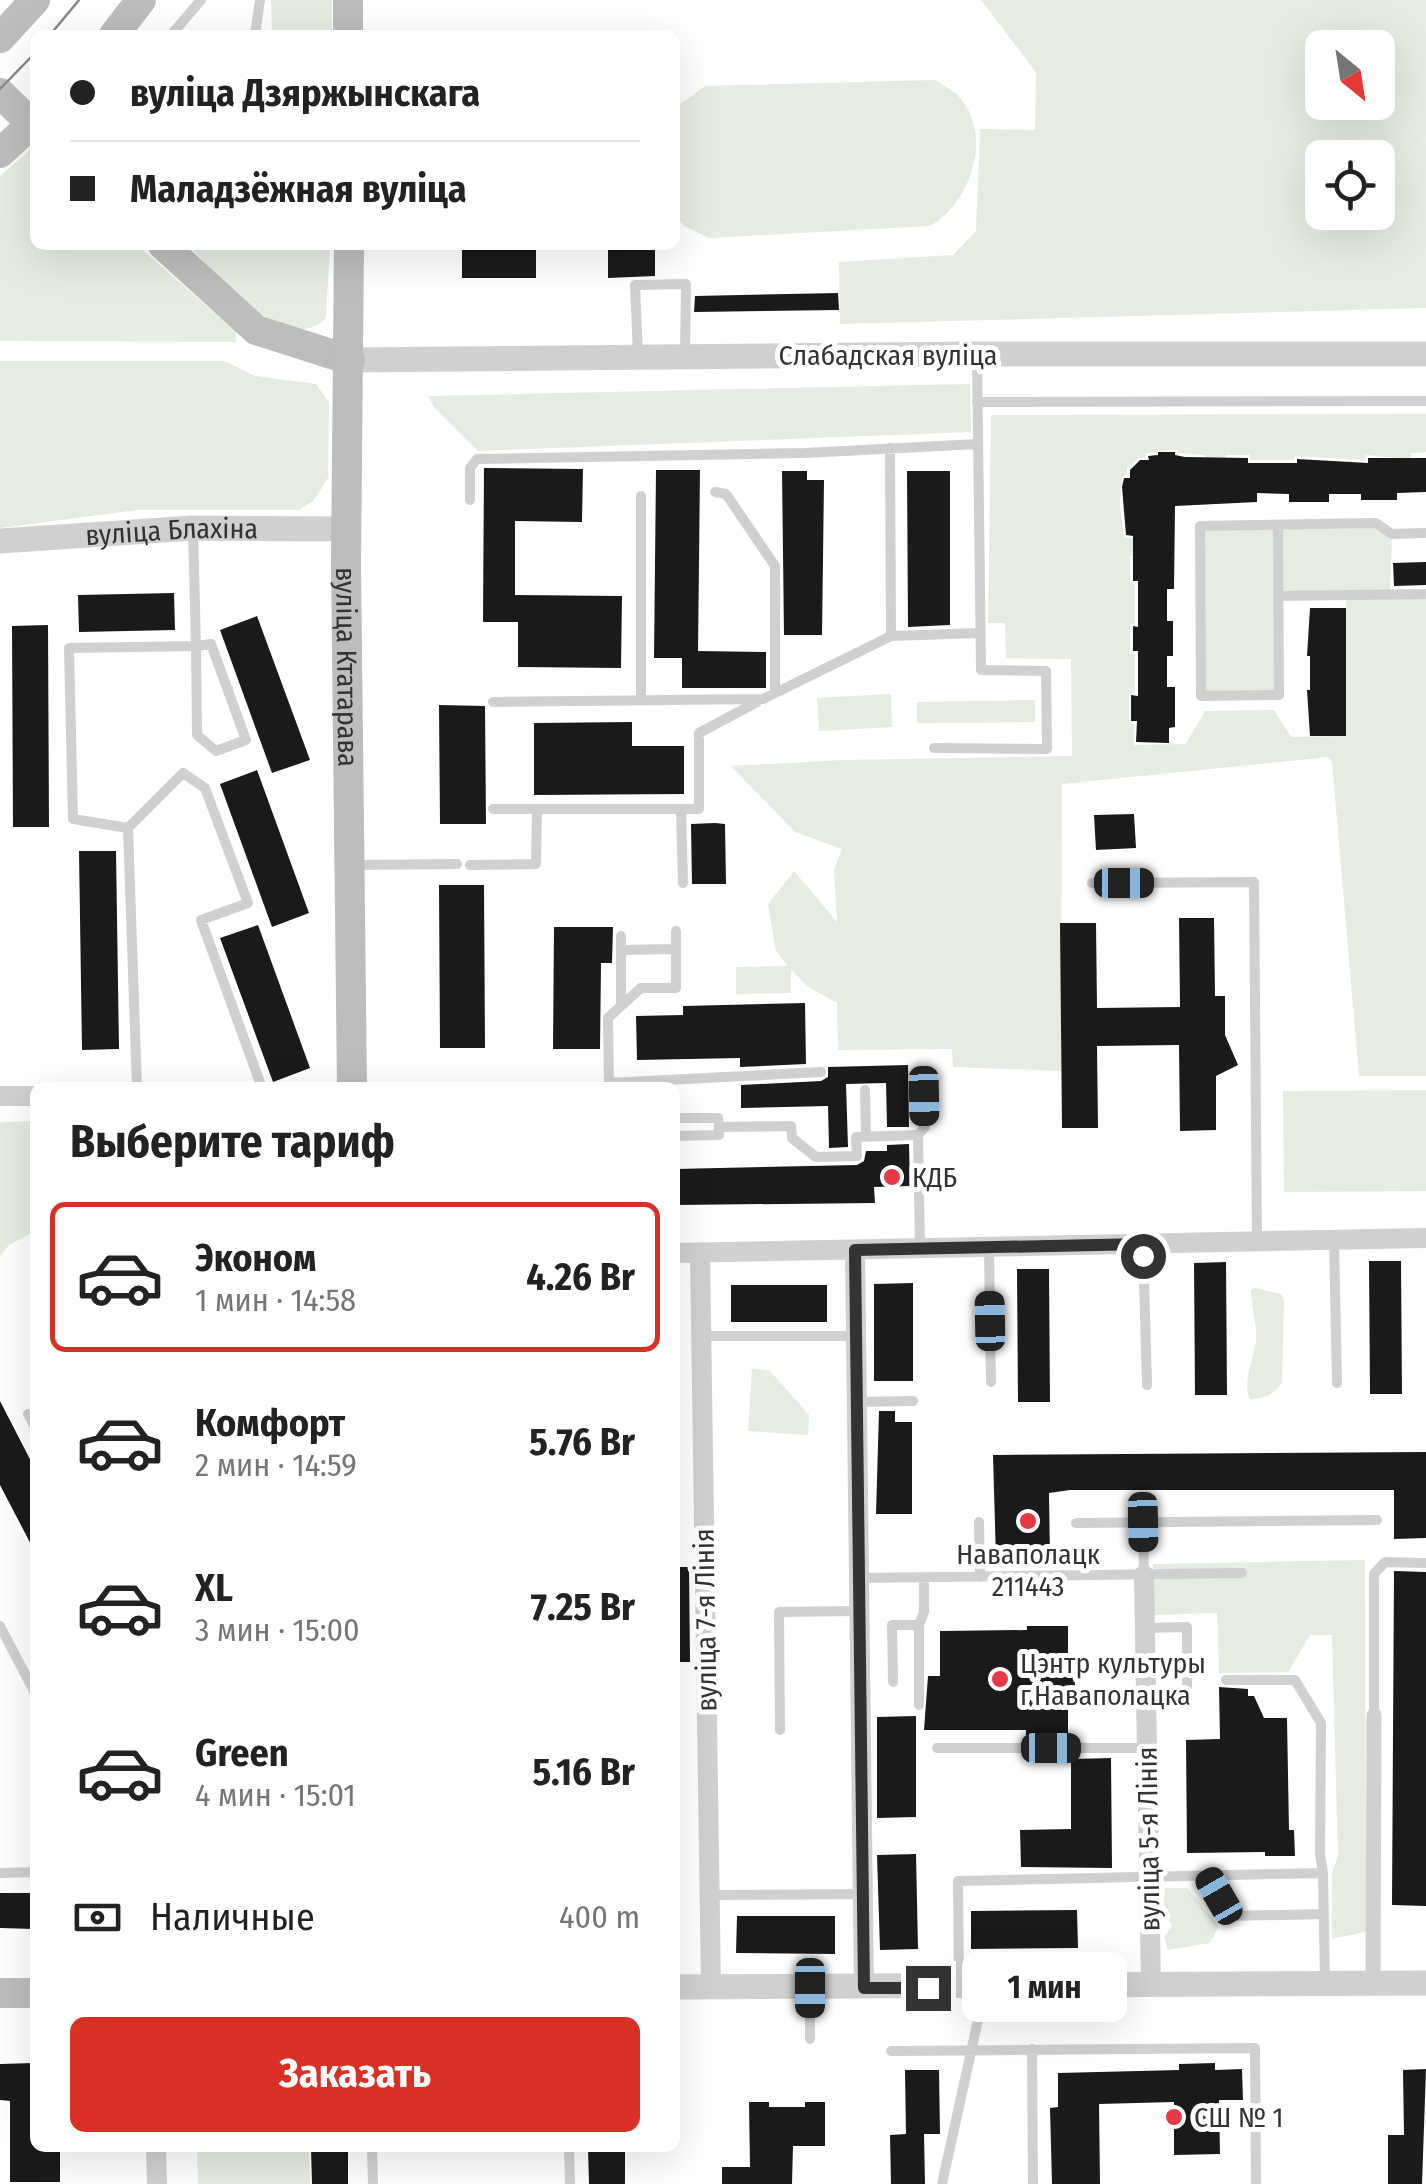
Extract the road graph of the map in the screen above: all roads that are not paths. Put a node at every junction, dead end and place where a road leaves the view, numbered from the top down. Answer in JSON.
{"nodes":[{"id":1,"x":35,"y":0,"type":"edge"},
{"id":2,"x":141,"y":0,"type":"edge"},
{"id":3,"x":201,"y":0,"type":"edge"},
{"id":4,"x":260,"y":0,"type":"edge"},
{"id":5,"x":348,"y":0,"type":"edge"},
{"id":6,"x":118,"y":30,"type":"edge"},
{"id":7,"x":174,"y":30,"type":"edge"},
{"id":8,"x":256,"y":30,"type":"edge"},
{"id":9,"x":348,"y":30,"type":"edge"},
{"id":10,"x":0,"y":38,"type":"edge"},
{"id":11,"x":0,"y":94,"type":"edge"},
{"id":12,"x":30,"y":120,"type":"edge"},
{"id":13,"x":30,"y":128,"type":"edge"},
{"id":14,"x":0,"y":154,"type":"edge"},
{"id":15,"x":168,"y":250,"type":"edge"},
{"id":16,"x":349,"y":250,"type":"edge"},
{"id":17,"x":977,"y":354,"type":"junction"},
{"id":18,"x":1426,"y":354,"type":"edge"},
{"id":19,"x":685,"y":356,"type":"junction"},
{"id":20,"x":638,"y":357,"type":"junction"},
{"id":21,"x":350,"y":360,"type":"junction"},
{"id":22,"x":977,"y":402,"type":"junction"},
{"id":23,"x":1426,"y":402,"type":"edge"},
{"id":24,"x":978,"y":444,"type":"junction"},
{"id":25,"x":890,"y":448,"type":"junction"},
{"id":26,"x":715,"y":492,"type":"dead end"},
{"id":27,"x":640,"y":496,"type":"dead end"},
{"id":28,"x":470,"y":500,"type":"dead end"},
{"id":29,"x":1278,"y":525,"type":"junction"},
{"id":30,"x":194,"y":528,"type":"junction"},
{"id":31,"x":346,"y":529,"type":"junction"},
{"id":32,"x":1426,"y":533,"type":"edge"},
{"id":33,"x":0,"y":541,"type":"edge"},
{"id":34,"x":1426,"y":594,"type":"edge"},
{"id":35,"x":1278,"y":596,"type":"junction"},
{"id":36,"x":980,"y":633,"type":"junction"},
{"id":37,"x":890,"y":636,"type":"junction"},
{"id":38,"x":196,"y":646,"type":"junction"},
{"id":39,"x":775,"y":692,"type":"junction"},
{"id":40,"x":763,"y":699,"type":"junction"},
{"id":41,"x":641,"y":700,"type":"junction"},
{"id":42,"x":493,"y":702,"type":"dead end"},
{"id":43,"x":934,"y":748,"type":"dead end"},
{"id":44,"x":493,"y":809,"type":"dead end"},
{"id":45,"x":537,"y":809,"type":"junction"},
{"id":46,"x":682,"y":809,"type":"junction"},
{"id":47,"x":128,"y":828,"type":"junction"},
{"id":48,"x":457,"y":864,"type":"dead end"},
{"id":49,"x":470,"y":865,"type":"dead end"},
{"id":50,"x":351,"y":866,"type":"junction"},
{"id":51,"x":683,"y":883,"type":"dead end"},
{"id":52,"x":1092,"y":884,"type":"dead end"},
{"id":53,"x":676,"y":931,"type":"dead end"},
{"id":54,"x":621,"y":936,"type":"dead end"},
{"id":55,"x":676,"y":949,"type":"junction"},
{"id":56,"x":621,"y":950,"type":"junction"},
{"id":57,"x":621,"y":1006,"type":"junction"},
{"id":58,"x":821,"y":1072,"type":"dead end"},
{"id":59,"x":137,"y":1082,"type":"edge"},
{"id":60,"x":260,"y":1082,"type":"edge"},
{"id":61,"x":352,"y":1082,"type":"edge"},
{"id":62,"x":609,"y":1082,"type":"edge"},
{"id":63,"x":658,"y":1082,"type":"edge"},
{"id":64,"x":865,"y":1090,"type":"dead end"},
{"id":65,"x":0,"y":1096,"type":"edge"},
{"id":66,"x":30,"y":1096,"type":"edge"},
{"id":67,"x":924,"y":1096,"type":"dead end"},
{"id":68,"x":680,"y":1118,"type":"edge"},
{"id":69,"x":718,"y":1127,"type":"junction"},
{"id":70,"x":918,"y":1134,"type":"junction"},
{"id":71,"x":680,"y":1136,"type":"edge"},
{"id":72,"x":866,"y":1136,"type":"junction"},
{"id":73,"x":1426,"y":1238,"type":"edge"},
{"id":74,"x":1334,"y":1240,"type":"junction"},
{"id":75,"x":1256,"y":1242,"type":"junction"},
{"id":76,"x":1143,"y":1244,"type":"junction"},
{"id":77,"x":990,"y":1247,"type":"junction"},
{"id":78,"x":920,"y":1248,"type":"junction"},
{"id":79,"x":855,"y":1250,"type":"junction"},
{"id":80,"x":680,"y":1253,"type":"edge"},
{"id":81,"x":700,"y":1253,"type":"junction"},
{"id":82,"x":701,"y":1336,"type":"junction"},
{"id":83,"x":856,"y":1336,"type":"junction"},
{"id":84,"x":992,"y":1382,"type":"dead end"},
{"id":85,"x":1337,"y":1383,"type":"dead end"},
{"id":86,"x":1148,"y":1385,"type":"dead end"},
{"id":87,"x":914,"y":1401,"type":"dead end"},
{"id":88,"x":857,"y":1402,"type":"junction"},
{"id":89,"x":28,"y":1414,"type":"dead end"},
{"id":90,"x":30,"y":1418,"type":"edge"},
{"id":91,"x":1377,"y":1520,"type":"dead end"},
{"id":92,"x":979,"y":1522,"type":"dead end"},
{"id":93,"x":1143,"y":1522,"type":"junction"},
{"id":94,"x":1076,"y":1523,"type":"dead end"},
{"id":95,"x":1426,"y":1562,"type":"edge"},
{"id":96,"x":1242,"y":1573,"type":"dead end"},
{"id":97,"x":1144,"y":1574,"type":"junction"},
{"id":98,"x":980,"y":1576,"type":"junction"},
{"id":99,"x":924,"y":1577,"type":"junction"},
{"id":100,"x":859,"y":1578,"type":"junction"},
{"id":101,"x":859,"y":1611,"type":"junction"},
{"id":102,"x":920,"y":1625,"type":"junction"},
{"id":103,"x":0,"y":1626,"type":"edge"},
{"id":104,"x":1145,"y":1628,"type":"junction"},
{"id":105,"x":1226,"y":1680,"type":"dead end"},
{"id":106,"x":893,"y":1682,"type":"dead end"},
{"id":107,"x":30,"y":1683,"type":"edge"},
{"id":108,"x":1188,"y":1694,"type":"dead end"},
{"id":109,"x":920,"y":1704,"type":"dead end"},
{"id":110,"x":1374,"y":1715,"type":"joint"},
{"id":111,"x":780,"y":1730,"type":"dead end"},
{"id":112,"x":937,"y":1748,"type":"dead end"},
{"id":113,"x":1147,"y":1748,"type":"junction"},
{"id":114,"x":30,"y":1872,"type":"edge"},
{"id":115,"x":0,"y":1873,"type":"edge"},
{"id":116,"x":1324,"y":1873,"type":"junction"},
{"id":117,"x":1207,"y":1875,"type":"junction"},
{"id":118,"x":1149,"y":1876,"type":"junction"},
{"id":119,"x":863,"y":1894,"type":"junction"},
{"id":120,"x":710,"y":1895,"type":"junction"},
{"id":121,"x":1324,"y":1914,"type":"junction"},
{"id":122,"x":1426,"y":1982,"type":"edge"},
{"id":123,"x":1373,"y":1983,"type":"junction"},
{"id":124,"x":1150,"y":1984,"type":"junction"},
{"id":125,"x":1325,"y":1984,"type":"junction"},
{"id":126,"x":711,"y":1987,"type":"junction"},
{"id":127,"x":680,"y":1988,"type":"edge"},
{"id":128,"x":810,"y":1988,"type":"junction"},
{"id":129,"x":864,"y":1988,"type":"junction"},
{"id":130,"x":972,"y":1988,"type":"junction"},
{"id":131,"x":0,"y":1993,"type":"edge"},
{"id":132,"x":30,"y":1993,"type":"edge"},
{"id":133,"x":810,"y":2039,"type":"dead end"},
{"id":134,"x":891,"y":2050,"type":"dead end"},
{"id":135,"x":972,"y":2050,"type":"junction"},
{"id":136,"x":1032,"y":2050,"type":"junction"},
{"id":137,"x":156,"y":2152,"type":"edge"},
{"id":138,"x":372,"y":2152,"type":"edge"},
{"id":139,"x":569,"y":2152,"type":"edge"},
{"id":140,"x":156,"y":2184,"type":"edge"},
{"id":141,"x":373,"y":2184,"type":"edge"},
{"id":142,"x":570,"y":2184,"type":"edge"},
{"id":143,"x":942,"y":2184,"type":"edge"},
{"id":144,"x":1033,"y":2184,"type":"edge"},
{"id":145,"x":1256,"y":2184,"type":"edge"}],
"edges":[{"from":1,"to":10,"type":"main road"},
{"from":2,"to":6,"type":"main road"},
{"from":3,"to":7,"type":"lane"},
{"from":4,"to":8,"type":"lane"},
{"from":5,"to":9,"type":"main road"},
{"from":11,"to":12,"type":"main road"},
{"from":13,"to":14,"type":"main road"},
{"from":15,"to":21,"type":"main road"},
{"from":16,"to":21,"type":"main road","name":"вуліца Ктатарава"},
{"from":17,"to":18,"type":"street","name":"Слабадская вуліца"},
{"from":17,"to":19,"type":"street","name":"Слабадская вуліца"},
{"from":17,"to":22,"type":"lane"},
{"from":19,"to":20,"type":"street","name":"Слабадская вуліца"},
{"from":19,"to":20,"type":"lane"},
{"from":20,"to":21,"type":"street","name":"Слабадская вуліца"},
{"from":21,"to":31,"type":"main road","name":"вуліца Ктатарава"},
{"from":22,"to":23,"type":"lane"},
{"from":22,"to":24,"type":"lane"},
{"from":24,"to":25,"type":"lane"},
{"from":24,"to":36,"type":"lane"},
{"from":25,"to":28,"type":"lane"},
{"from":25,"to":37,"type":"lane"},
{"from":26,"to":39,"type":"lane"},
{"from":27,"to":41,"type":"lane"},
{"from":29,"to":32,"type":"lane"},
{"from":29,"to":35,"type":"lane"},
{"from":29,"to":35,"type":"lane"},
{"from":30,"to":31,"type":"street","name":"вуліца Блахіна"},
{"from":30,"to":33,"type":"street","name":"вуліца Блахіна"},
{"from":30,"to":38,"type":"lane"},
{"from":31,"to":50,"type":"main road","name":"вуліца Ктатарава"},
{"from":34,"to":35,"type":"lane"},
{"from":36,"to":37,"type":"lane"},
{"from":36,"to":43,"type":"lane"},
{"from":37,"to":39,"type":"lane"},
{"from":38,"to":38,"type":"lane"},
{"from":38,"to":47,"type":"lane"},
{"from":39,"to":40,"type":"lane"},
{"from":40,"to":41,"type":"lane"},
{"from":40,"to":46,"type":"lane"},
{"from":41,"to":42,"type":"lane"},
{"from":44,"to":45,"type":"lane"},
{"from":45,"to":46,"type":"lane"},
{"from":45,"to":49,"type":"lane"},
{"from":46,"to":51,"type":"lane"},
{"from":47,"to":59,"type":"lane"},
{"from":47,"to":60,"type":"lane"},
{"from":48,"to":50,"type":"lane"},
{"from":50,"to":61,"type":"main road","name":"вуліца Ктатарава"},
{"from":52,"to":75,"type":"lane"},
{"from":53,"to":55,"type":"lane"},
{"from":54,"to":56,"type":"lane"},
{"from":55,"to":56,"type":"lane"},
{"from":55,"to":57,"type":"lane"},
{"from":56,"to":57,"type":"lane"},
{"from":57,"to":62,"type":"lane"},
{"from":58,"to":63,"type":"lane"},
{"from":64,"to":72,"type":"lane"},
{"from":65,"to":66,"type":"street"},
{"from":67,"to":70,"type":"lane"},
{"from":68,"to":69,"type":"lane"},
{"from":69,"to":71,"type":"lane"},
{"from":69,"to":72,"type":"lane"},
{"from":70,"to":72,"type":"lane"},
{"from":70,"to":78,"type":"lane"},
{"from":73,"to":74,"type":"street"},
{"from":74,"to":75,"type":"street"},
{"from":74,"to":85,"type":"lane"},
{"from":75,"to":76,"type":"street"},
{"from":76,"to":77,"type":"street"},
{"from":76,"to":86,"type":"lane"},
{"from":77,"to":78,"type":"street"},
{"from":77,"to":84,"type":"lane"},
{"from":78,"to":79,"type":"street"},
{"from":79,"to":81,"type":"street"},
{"from":79,"to":83,"type":"street"},
{"from":80,"to":81,"type":"street"},
{"from":81,"to":82,"type":"street","name":"вуліца 7-я Лінія"},
{"from":82,"to":83,"type":"lane"},
{"from":82,"to":120,"type":"street","name":"вуліца 7-я Лінія"},
{"from":83,"to":88,"type":"street"},
{"from":87,"to":88,"type":"lane"},
{"from":88,"to":100,"type":"street"},
{"from":89,"to":90,"type":"lane"},
{"from":91,"to":93,"type":"lane"},
{"from":92,"to":98,"type":"lane"},
{"from":93,"to":94,"type":"lane"},
{"from":93,"to":97,"type":"lane"},
{"from":95,"to":110,"type":"lane"},
{"from":96,"to":97,"type":"lane"},
{"from":97,"to":98,"type":"lane"},
{"from":97,"to":104,"type":"street","name":"вуліца 5-я Лінія"},
{"from":98,"to":99,"type":"lane"},
{"from":99,"to":100,"type":"lane"},
{"from":99,"to":102,"type":"lane"},
{"from":100,"to":101,"type":"street"},
{"from":101,"to":111,"type":"lane"},
{"from":101,"to":119,"type":"street"},
{"from":102,"to":106,"type":"lane"},
{"from":102,"to":109,"type":"lane"},
{"from":103,"to":107,"type":"lane"},
{"from":104,"to":108,"type":"lane"},
{"from":104,"to":113,"type":"street","name":"вуліца 5-я Лінія"},
{"from":105,"to":116,"type":"lane"},
{"from":110,"to":123,"type":"street"},
{"from":112,"to":113,"type":"lane"},
{"from":113,"to":118,"type":"street","name":"вуліца 5-я Лінія"},
{"from":114,"to":115,"type":"lane"},
{"from":116,"to":117,"type":"lane"},
{"from":116,"to":121,"type":"lane"},
{"from":117,"to":118,"type":"lane"},
{"from":117,"to":121,"type":"lane"},
{"from":118,"to":124,"type":"street","name":"вуліца 5-я Лінія"},
{"from":118,"to":130,"type":"lane"},
{"from":119,"to":120,"type":"lane"},
{"from":119,"to":129,"type":"street"},
{"from":120,"to":126,"type":"street","name":"вуліца 7-я Лінія"},
{"from":121,"to":125,"type":"lane"},
{"from":122,"to":123,"type":"street"},
{"from":123,"to":125,"type":"street"},
{"from":124,"to":125,"type":"street"},
{"from":124,"to":130,"type":"street"},
{"from":126,"to":127,"type":"street"},
{"from":126,"to":128,"type":"street"},
{"from":128,"to":129,"type":"street"},
{"from":128,"to":133,"type":"lane"},
{"from":129,"to":130,"type":"street"},
{"from":130,"to":135,"type":"lane"},
{"from":131,"to":132,"type":"main road"},
{"from":134,"to":135,"type":"lane"},
{"from":135,"to":136,"type":"lane"},
{"from":135,"to":143,"type":"lane"},
{"from":136,"to":144,"type":"lane"},
{"from":136,"to":145,"type":"lane"},
{"from":137,"to":140,"type":"street"},
{"from":138,"to":141,"type":"lane"},
{"from":139,"to":142,"type":"lane"}]}
